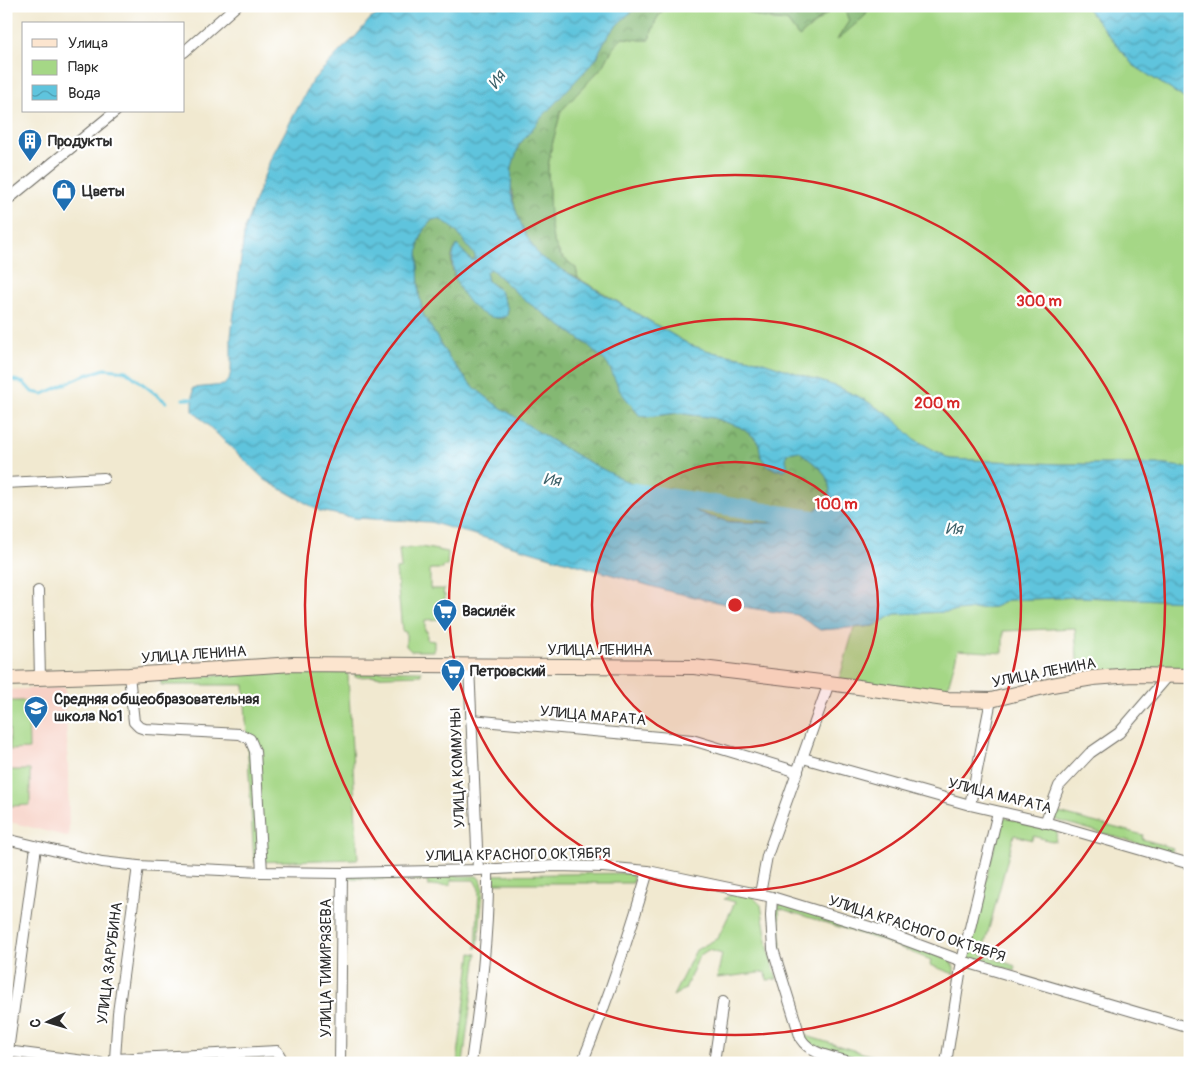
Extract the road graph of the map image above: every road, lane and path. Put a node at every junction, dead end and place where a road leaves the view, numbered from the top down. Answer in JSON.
{"nodes":[{"id":1,"x":236,"y":6,"type":"edge"},
{"id":2,"x":185,"y":51,"type":"edge"},
{"id":3,"x":115,"y":112,"type":"edge"},
{"id":4,"x":6,"y":201,"type":"edge"},
{"id":5,"x":104,"y":478,"type":"dead end"},
{"id":6,"x":6,"y":483,"type":"edge"},
{"id":7,"x":38,"y":591,"type":"dead end"},
{"id":8,"x":469,"y":666,"type":"junction"},
{"id":9,"x":129,"y":675,"type":"junction"},
{"id":10,"x":1169,"y":675,"type":"junction"},
{"id":11,"x":1190,"y":676,"type":"edge"},
{"id":12,"x":40,"y":678,"type":"junction"},
{"id":13,"x":6,"y":679,"type":"edge"},
{"id":14,"x":829,"y":683,"type":"junction"},
{"id":15,"x":991,"y":700,"type":"junction"},
{"id":16,"x":471,"y":720,"type":"junction"},
{"id":17,"x":803,"y":758,"type":"junction"},
{"id":18,"x":798,"y":772,"type":"junction"},
{"id":19,"x":970,"y":805,"type":"junction"},
{"id":20,"x":998,"y":812,"type":"junction"},
{"id":21,"x":1045,"y":823,"type":"junction"},
{"id":22,"x":6,"y":839,"type":"edge"},
{"id":23,"x":36,"y":847,"type":"junction"},
{"id":24,"x":1190,"y":864,"type":"edge"},
{"id":25,"x":138,"y":866,"type":"junction"},
{"id":26,"x":483,"y":870,"type":"junction"},
{"id":27,"x":648,"y":871,"type":"junction"},
{"id":28,"x":262,"y":872,"type":"junction"},
{"id":29,"x":342,"y":873,"type":"junction"},
{"id":30,"x":760,"y":894,"type":"junction"},
{"id":31,"x":772,"y":897,"type":"junction"},
{"id":32,"x":962,"y":961,"type":"junction"},
{"id":33,"x":723,"y":1002,"type":"dead end"},
{"id":34,"x":1190,"y":1028,"type":"edge"},
{"id":35,"x":7,"y":1051,"type":"edge"},
{"id":36,"x":114,"y":1061,"type":"edge"},
{"id":37,"x":100,"y":1063,"type":"edge"},
{"id":38,"x":284,"y":1063,"type":"edge"},
{"id":39,"x":340,"y":1063,"type":"edge"},
{"id":40,"x":471,"y":1063,"type":"edge"},
{"id":41,"x":582,"y":1063,"type":"edge"},
{"id":42,"x":714,"y":1063,"type":"edge"},
{"id":43,"x":854,"y":1063,"type":"edge"},
{"id":44,"x":946,"y":1063,"type":"edge"}],
"edges":[{"from":1,"to":2,"type":"street"},
{"from":3,"to":4,"type":"street"},
{"from":5,"to":6,"type":"street"},
{"from":7,"to":12,"type":"street"},
{"from":8,"to":9,"type":"main road","name":"УЛИЦА ЛЕНИНА"},
{"from":8,"to":14,"type":"main road","name":"УЛИЦА ЛЕНИНА"},
{"from":8,"to":16,"type":"street","name":"УЛИЦА КОММУНЫ"},
{"from":9,"to":12,"type":"main road","name":"УЛИЦА ЛЕНИНА"},
{"from":9,"to":28,"type":"street"},
{"from":10,"to":11,"type":"main road","name":"УЛИЦА ЛЕНИНА"},
{"from":10,"to":15,"type":"main road","name":"УЛИЦА ЛЕНИНА"},
{"from":10,"to":21,"type":"street"},
{"from":12,"to":13,"type":"main road","name":"УЛИЦА ЛЕНИНА"},
{"from":14,"to":15,"type":"main road","name":"УЛИЦА ЛЕНИНА"},
{"from":14,"to":17,"type":"street"},
{"from":15,"to":19,"type":"street"},
{"from":16,"to":18,"type":"street","name":"УЛИЦА МАРАТА"},
{"from":16,"to":26,"type":"street","name":"УЛИЦА КОММУНЫ"},
{"from":17,"to":18,"type":"street"},
{"from":17,"to":19,"type":"street","name":"УЛИЦА МАРАТА"},
{"from":18,"to":30,"type":"street"},
{"from":19,"to":20,"type":"street","name":"УЛИЦА МАРАТА"},
{"from":20,"to":21,"type":"street","name":"УЛИЦА МАРАТА"},
{"from":20,"to":32,"type":"street"},
{"from":21,"to":24,"type":"street","name":"УЛИЦА МАРАТА"},
{"from":22,"to":23,"type":"street","name":"УЛИЦА КРАСНОГО ОКТЯБРЯ"},
{"from":23,"to":25,"type":"street","name":"УЛИЦА КРАСНОГО ОКТЯБРЯ"},
{"from":23,"to":35,"type":"street"},
{"from":25,"to":28,"type":"street","name":"УЛИЦА КРАСНОГО ОКТЯБРЯ"},
{"from":25,"to":36,"type":"street","name":"УЛИЦА ЗАРУБИНА"},
{"from":26,"to":27,"type":"street","name":"УЛИЦА КРАСНОГО ОКТЯБРЯ"},
{"from":26,"to":29,"type":"street","name":"УЛИЦА КРАСНОГО ОКТЯБРЯ"},
{"from":26,"to":40,"type":"street","name":"УЛИЦА КОММУНЫ"},
{"from":27,"to":30,"type":"street","name":"УЛИЦА КРАСНОГО ОКТЯБРЯ"},
{"from":27,"to":41,"type":"street"},
{"from":28,"to":29,"type":"street","name":"УЛИЦА КРАСНОГО ОКТЯБРЯ"},
{"from":29,"to":39,"type":"street","name":"УЛИЦА ТИМИРЯЗЕВА"},
{"from":30,"to":31,"type":"street","name":"УЛИЦА КРАСНОГО ОКТЯБРЯ"},
{"from":31,"to":32,"type":"street","name":"УЛИЦА КРАСНОГО ОКТЯБРЯ"},
{"from":31,"to":43,"type":"street"},
{"from":32,"to":34,"type":"street","name":"УЛИЦА КРАСНОГО ОКТЯБРЯ"},
{"from":32,"to":44,"type":"street"},
{"from":33,"to":42,"type":"street"},
{"from":35,"to":37,"type":"street"},
{"from":36,"to":38,"type":"street"}]}
